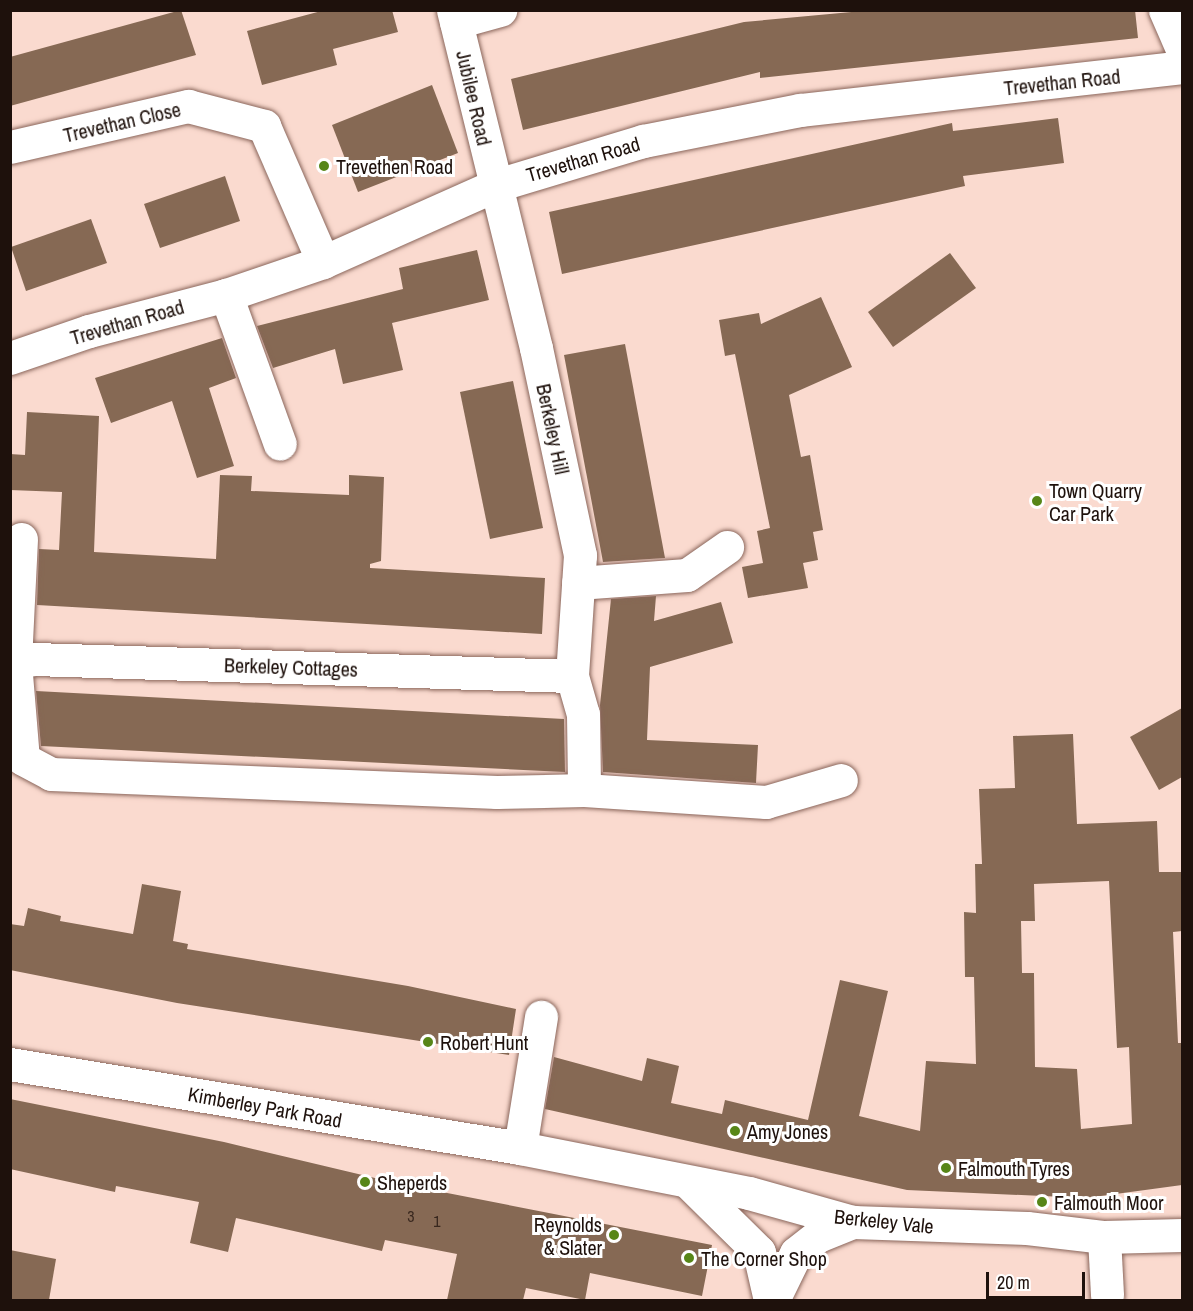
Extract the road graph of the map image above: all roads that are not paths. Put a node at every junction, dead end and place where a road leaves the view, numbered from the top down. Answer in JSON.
{"nodes":[{"id":1,"x":500,"y":10,"type":"edge"},
{"id":2,"x":1166,"y":10,"type":"edge"},
{"id":3,"x":454,"y":16,"type":"edge"},
{"id":4,"x":1182,"y":49,"type":"edge"},
{"id":5,"x":1182,"y":67,"type":"edge"},
{"id":6,"x":10,"y":147,"type":"edge"},
{"id":7,"x":494,"y":186,"type":"junction"},
{"id":8,"x":323,"y":262,"type":"junction"},
{"id":9,"x":226,"y":295,"type":"junction"},
{"id":10,"x":10,"y":358,"type":"edge"},
{"id":11,"x":280,"y":444,"type":"dead end"},
{"id":12,"x":21,"y":538,"type":"dead end"},
{"id":13,"x":727,"y":547,"type":"dead end"},
{"id":14,"x":578,"y":583,"type":"junction"},
{"id":15,"x":13,"y":662,"type":"edge"},
{"id":16,"x":572,"y":675,"type":"junction"},
{"id":17,"x":841,"y":780,"type":"dead end"},
{"id":18,"x":584,"y":790,"type":"junction"},
{"id":19,"x":541,"y":1017,"type":"dead end"},
{"id":20,"x":10,"y":1064,"type":"edge"},
{"id":21,"x":520,"y":1148,"type":"junction"},
{"id":22,"x":689,"y":1183,"type":"junction"},
{"id":23,"x":853,"y":1222,"type":"junction"},
{"id":24,"x":1182,"y":1234,"type":"edge"},
{"id":25,"x":1104,"y":1237,"type":"junction"},
{"id":26,"x":1107,"y":1295,"type":"dead end"},
{"id":27,"x":772,"y":1300,"type":"edge"}],
"edges":[{"from":1,"to":3,"type":"street"},
{"from":2,"to":4,"type":"street"},
{"from":3,"to":7,"type":"street","name":"Jubilee Road"},
{"from":5,"to":7,"type":"street","name":"Trevethan Road"},
{"from":6,"to":8,"type":"street","name":"Trevethan Close"},
{"from":7,"to":8,"type":"street","name":"Trevethan Road"},
{"from":7,"to":14,"type":"street","name":"Berkeley Hill"},
{"from":8,"to":9,"type":"street","name":"Trevethan Road"},
{"from":9,"to":10,"type":"street","name":"Trevethan Road"},
{"from":9,"to":11,"type":"street"},
{"from":12,"to":15,"type":"street"},
{"from":13,"to":14,"type":"street"},
{"from":14,"to":16,"type":"street","name":"Berkeley Hill"},
{"from":15,"to":16,"type":"street","name":"Berkeley Cottages"},
{"from":15,"to":18,"type":"street"},
{"from":16,"to":18,"type":"street","name":"Berkeley Hill"},
{"from":17,"to":18,"type":"street"},
{"from":19,"to":21,"type":"street"},
{"from":20,"to":21,"type":"street","name":"Kimberley Park Road"},
{"from":21,"to":22,"type":"street","name":"Berkeley Vale"},
{"from":22,"to":23,"type":"street","name":"Berkeley Vale"},
{"from":22,"to":27,"type":"street"},
{"from":23,"to":25,"type":"street","name":"Berkeley Vale"},
{"from":23,"to":27,"type":"street"},
{"from":24,"to":25,"type":"street","name":"Berkeley Vale"},
{"from":25,"to":26,"type":"street"}]}
